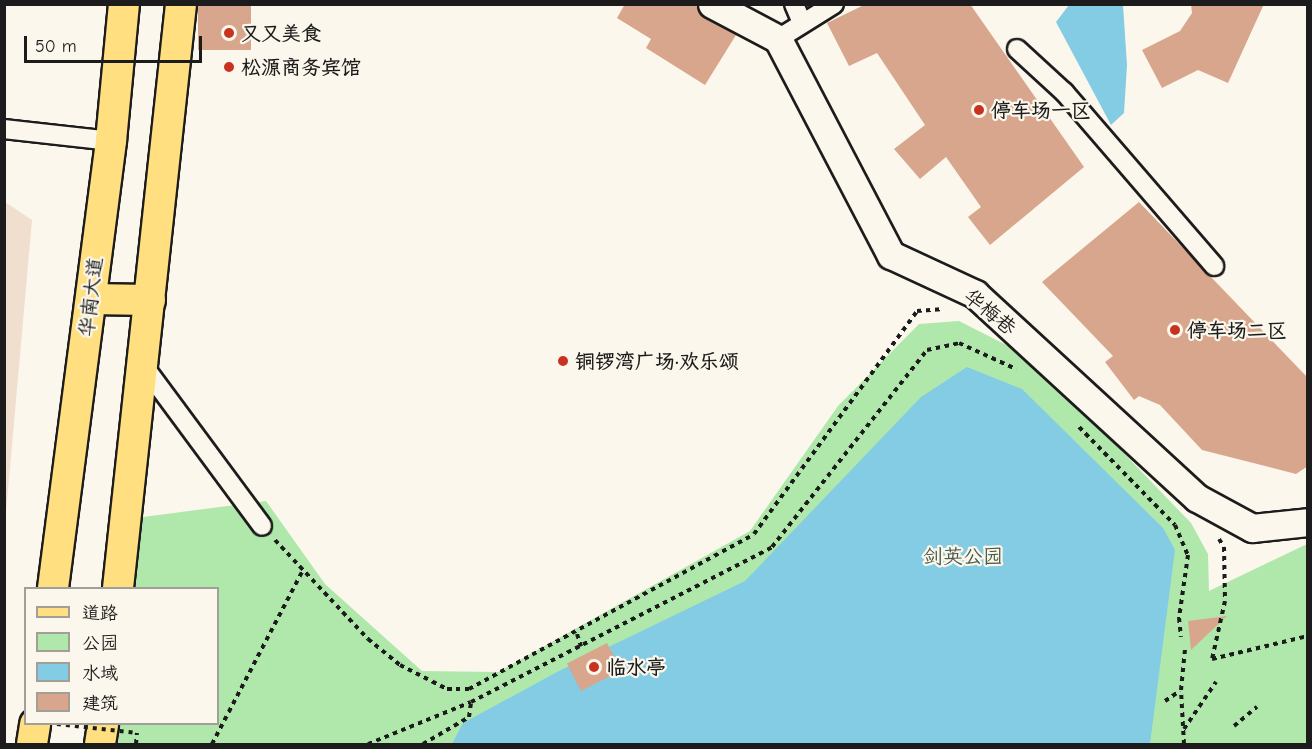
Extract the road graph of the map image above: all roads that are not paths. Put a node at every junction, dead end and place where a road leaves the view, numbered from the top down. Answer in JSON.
{"nodes":[{"id":1,"x":124,"y":4,"type":"edge"},
{"id":2,"x":181,"y":4,"type":"edge"},
{"id":3,"x":712,"y":4,"type":"edge"},
{"id":4,"x":794,"y":4,"type":"edge"},
{"id":5,"x":834,"y":4,"type":"edge"},
{"id":6,"x":802,"y":23,"type":"junction"},
{"id":7,"x":778,"y":39,"type":"junction"},
{"id":8,"x":1017,"y":49,"type":"dead end"},
{"id":9,"x":4,"y":129,"type":"edge"},
{"id":10,"x":111,"y":141,"type":"junction"},
{"id":11,"x":1214,"y":267,"type":"dead end"},
{"id":12,"x":91,"y":299,"type":"junction"},
{"id":13,"x":150,"y":300,"type":"junction"},
{"id":14,"x":143,"y":365,"type":"junction"},
{"id":15,"x":1308,"y":522,"type":"edge"},
{"id":16,"x":262,"y":526,"type":"road end"},
{"id":17,"x":52,"y":587,"type":"edge"},
{"id":18,"x":118,"y":587,"type":"edge"},
{"id":19,"x":35,"y":725,"type":"edge"},
{"id":20,"x":103,"y":725,"type":"edge"},
{"id":21,"x":32,"y":744,"type":"edge"},
{"id":22,"x":100,"y":744,"type":"edge"}],
"edges":[{"from":1,"to":10,"type":"main road","name":"华南大道"},
{"from":2,"to":13,"type":"main road"},
{"from":3,"to":7,"type":"street"},
{"from":4,"to":6,"type":"street"},
{"from":5,"to":6,"type":"street"},
{"from":6,"to":7,"type":"street"},
{"from":7,"to":15,"type":"street","name":"华梅巷"},
{"from":8,"to":11,"type":"street"},
{"from":9,"to":10,"type":"street"},
{"from":10,"to":12,"type":"main road","name":"华南大道"},
{"from":12,"to":13,"type":"main road"},
{"from":12,"to":17,"type":"main road","name":"华南大道"},
{"from":13,"to":14,"type":"main road"},
{"from":14,"to":16,"type":"street"},
{"from":14,"to":18,"type":"main road"},
{"from":19,"to":21,"type":"main road"},
{"from":20,"to":22,"type":"main road"}]}
